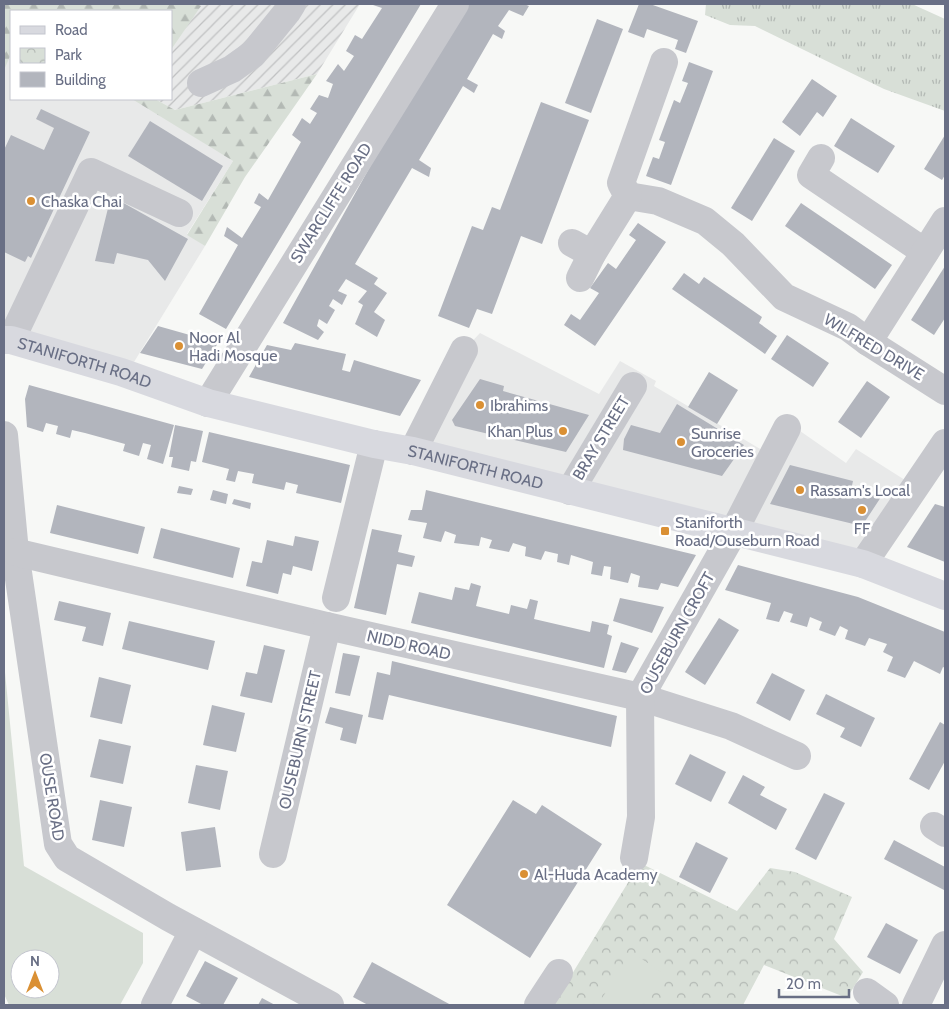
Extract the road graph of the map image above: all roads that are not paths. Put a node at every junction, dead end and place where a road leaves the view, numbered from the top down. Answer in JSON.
{"nodes":[{"id":1,"x":292,"y":4,"type":"edge"},
{"id":2,"x":455,"y":4,"type":"edge"},
{"id":3,"x":664,"y":62,"type":"dead end"},
{"id":4,"x":200,"y":83,"type":"dead end"},
{"id":5,"x":821,"y":158,"type":"dead end"},
{"id":6,"x":628,"y":196,"type":"junction"},
{"id":7,"x":179,"y":213,"type":"dead end"},
{"id":8,"x":945,"y":221,"type":"edge"},
{"id":9,"x":925,"y":252,"type":"junction"},
{"id":10,"x":581,"y":258,"type":"dead end"},
{"id":11,"x":7,"y":340,"type":"edge"},
{"id":12,"x":868,"y":342,"type":"junction"},
{"id":13,"x":464,"y":350,"type":"dead end"},
{"id":14,"x":633,"y":386,"type":"dead end"},
{"id":15,"x":945,"y":391,"type":"edge"},
{"id":16,"x":208,"y":403,"type":"junction"},
{"id":17,"x":787,"y":428,"type":"dead end"},
{"id":18,"x":4,"y":435,"type":"edge"},
{"id":19,"x":945,"y":443,"type":"edge"},
{"id":20,"x":374,"y":444,"type":"junction"},
{"id":21,"x":413,"y":452,"type":"junction"},
{"id":22,"x":570,"y":491,"type":"junction"},
{"id":23,"x":734,"y":531,"type":"junction"},
{"id":24,"x":16,"y":552,"type":"junction"},
{"id":25,"x":864,"y":564,"type":"junction"},
{"id":26,"x":945,"y":596,"type":"edge"},
{"id":27,"x":336,"y":598,"type":"dead end"},
{"id":28,"x":327,"y":626,"type":"junction"},
{"id":29,"x":640,"y":697,"type":"junction"},
{"id":30,"x":797,"y":756,"type":"dead end"},
{"id":31,"x":273,"y":854,"type":"dead end"},
{"id":32,"x":634,"y":858,"type":"dead end"},
{"id":33,"x":193,"y":931,"type":"junction"},
{"id":34,"x":945,"y":945,"type":"edge"},
{"id":35,"x":560,"y":973,"type":"dead end"},
{"id":36,"x":155,"y":1005,"type":"edge"},
{"id":37,"x":330,"y":1005,"type":"edge"},
{"id":38,"x":538,"y":1005,"type":"edge"},
{"id":39,"x":916,"y":1005,"type":"edge"}],
"edges":[{"from":1,"to":4,"type":"street"},
{"from":2,"to":16,"type":"street","name":"SWARCLIFFE ROAD"},
{"from":3,"to":6,"type":"street"},
{"from":5,"to":9,"type":"street"},
{"from":6,"to":10,"type":"street"},
{"from":6,"to":12,"type":"street","name":"WILFRED DRIVE"},
{"from":7,"to":11,"type":"street"},
{"from":8,"to":9,"type":"street"},
{"from":9,"to":12,"type":"street"},
{"from":11,"to":16,"type":"main road","name":"STANIFORTH ROAD"},
{"from":12,"to":15,"type":"street","name":"WILFRED DRIVE"},
{"from":13,"to":21,"type":"street"},
{"from":14,"to":22,"type":"street","name":"BRAY STREET"},
{"from":16,"to":20,"type":"main road","name":"STANIFORTH ROAD"},
{"from":17,"to":23,"type":"street","name":"OUSEBURN CROFT"},
{"from":18,"to":24,"type":"street","name":"OUSE ROAD"},
{"from":19,"to":25,"type":"street"},
{"from":20,"to":21,"type":"main road","name":"STANIFORTH ROAD"},
{"from":20,"to":27,"type":"street"},
{"from":21,"to":22,"type":"main road","name":"STANIFORTH ROAD"},
{"from":22,"to":23,"type":"main road","name":"STANIFORTH ROAD"},
{"from":23,"to":25,"type":"main road","name":"STANIFORTH ROAD"},
{"from":23,"to":29,"type":"street","name":"OUSEBURN CROFT"},
{"from":24,"to":28,"type":"street","name":"NIDD ROAD"},
{"from":24,"to":33,"type":"street","name":"OUSE ROAD"},
{"from":25,"to":26,"type":"main road","name":"STANIFORTH ROAD"},
{"from":28,"to":29,"type":"street","name":"NIDD ROAD"},
{"from":28,"to":31,"type":"street","name":"OUSEBURN STREET"},
{"from":29,"to":30,"type":"street","name":"NIDD ROAD"},
{"from":29,"to":32,"type":"street","name":"OUSEBURN CROFT"},
{"from":33,"to":36,"type":"street"},
{"from":33,"to":37,"type":"street","name":"OUSE ROAD"},
{"from":34,"to":39,"type":"street"},
{"from":35,"to":38,"type":"street"}]}
